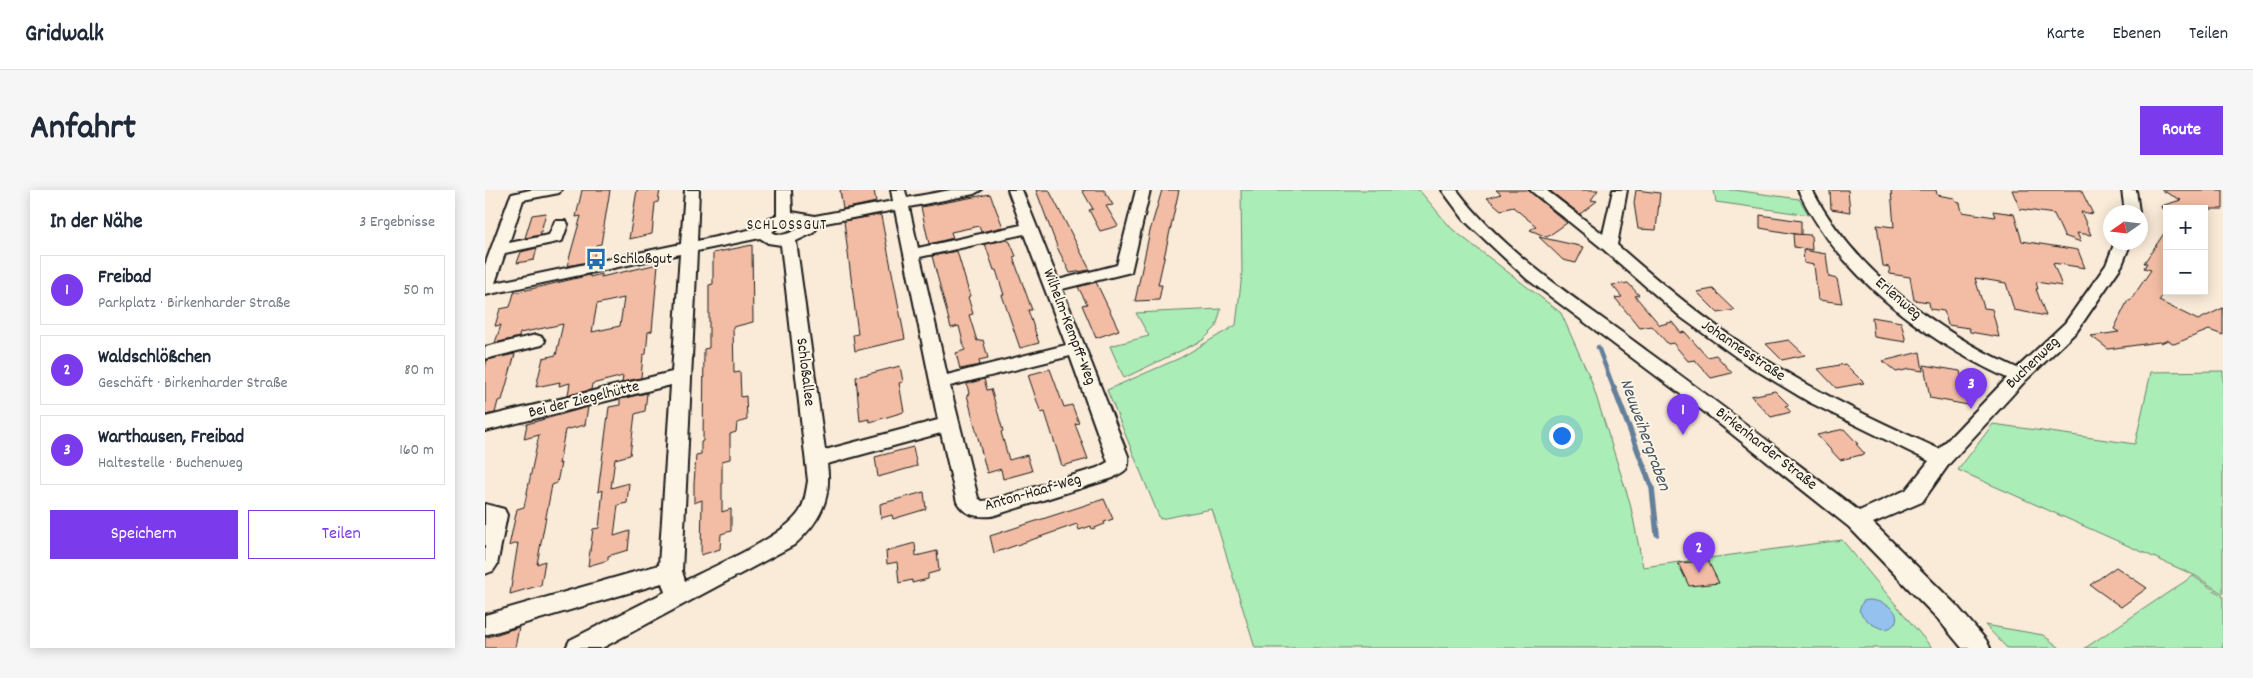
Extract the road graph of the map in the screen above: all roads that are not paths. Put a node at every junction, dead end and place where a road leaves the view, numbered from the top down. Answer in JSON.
{"nodes":[{"id":1,"x":554,"y":190,"type":"edge"},
{"id":2,"x":692,"y":190,"type":"edge"},
{"id":3,"x":784,"y":190,"type":"edge"},
{"id":4,"x":974,"y":190,"type":"edge"},
{"id":5,"x":1015,"y":190,"type":"edge"},
{"id":6,"x":1143,"y":190,"type":"edge"},
{"id":7,"x":1449,"y":190,"type":"edge"},
{"id":8,"x":1537,"y":190,"type":"edge"},
{"id":9,"x":1620,"y":190,"type":"edge"},
{"id":10,"x":1805,"y":190,"type":"edge"},
{"id":11,"x":2129,"y":190,"type":"edge"},
{"id":12,"x":900,"y":197,"type":"edge"},
{"id":13,"x":2131,"y":205,"type":"edge"},
{"id":14,"x":785,"y":217,"type":"junction"},
{"id":15,"x":812,"y":221,"type":"junction"},
{"id":16,"x":1577,"y":222,"type":"junction"},
{"id":17,"x":560,"y":224,"type":"dead end"},
{"id":18,"x":1613,"y":224,"type":"junction"},
{"id":19,"x":1030,"y":228,"type":"junction"},
{"id":20,"x":764,"y":232,"type":"junction"},
{"id":21,"x":788,"y":238,"type":"junction"},
{"id":22,"x":1609,"y":246,"type":"junction"},
{"id":23,"x":689,"y":248,"type":"junction"},
{"id":24,"x":498,"y":250,"type":"junction"},
{"id":25,"x":2120,"y":250,"type":"edge"},
{"id":26,"x":913,"y":254,"type":"junction"},
{"id":27,"x":1053,"y":286,"type":"junction"},
{"id":28,"x":485,"y":289,"type":"edge"},
{"id":29,"x":536,"y":342,"type":"dead end"},
{"id":30,"x":1077,"y":348,"type":"junction"},
{"id":31,"x":485,"y":353,"type":"edge"},
{"id":32,"x":682,"y":376,"type":"junction"},
{"id":33,"x":2019,"y":376,"type":"junction"},
{"id":34,"x":939,"y":383,"type":"junction"},
{"id":35,"x":485,"y":424,"type":"edge"},
{"id":36,"x":949,"y":424,"type":"junction"},
{"id":37,"x":1942,"y":459,"type":"junction"},
{"id":38,"x":816,"y":460,"type":"junction"},
{"id":39,"x":1119,"y":466,"type":"joint"},
{"id":40,"x":485,"y":512,"type":"edge"},
{"id":41,"x":1857,"y":520,"type":"junction"},
{"id":42,"x":485,"y":566,"type":"edge"},
{"id":43,"x":670,"y":571,"type":"junction"},
{"id":44,"x":677,"y":596,"type":"junction"},
{"id":45,"x":485,"y":625,"type":"edge"},
{"id":46,"x":579,"y":648,"type":"edge"},
{"id":47,"x":1977,"y":648,"type":"edge"}],
"edges":[{"from":1,"to":24,"type":"street"},
{"from":2,"to":23,"type":"street"},
{"from":3,"to":14,"type":"street"},
{"from":4,"to":12,"type":"street"},
{"from":5,"to":19,"type":"street","name":"Wilhelm-Kempff-Weg"},
{"from":6,"to":27,"type":"street"},
{"from":7,"to":41,"type":"street","name":"Birkenharder Straße"},
{"from":8,"to":16,"type":"street","name":"Johannesstraße"},
{"from":9,"to":18,"type":"street"},
{"from":10,"to":33,"type":"street","name":"Erlenweg"},
{"from":11,"to":13,"type":"street"},
{"from":12,"to":15,"type":"street"},
{"from":12,"to":26,"type":"street","name":"Anton-Haaf-Weg"},
{"from":14,"to":15,"type":"street"},
{"from":14,"to":20,"type":"street"},
{"from":15,"to":21,"type":"street"},
{"from":16,"to":18,"type":"street"},
{"from":16,"to":22,"type":"street","name":"Johannesstraße"},
{"from":17,"to":24,"type":"street"},
{"from":18,"to":22,"type":"street"},
{"from":19,"to":26,"type":"street"},
{"from":19,"to":27,"type":"street","name":"Wilhelm-Kempff-Weg"},
{"from":20,"to":21,"type":"street"},
{"from":20,"to":23,"type":"street"},
{"from":21,"to":38,"type":"street","name":"Schloßallee"},
{"from":22,"to":37,"type":"street","name":"Johannesstraße"},
{"from":23,"to":28,"type":"street"},
{"from":23,"to":32,"type":"street"},
{"from":24,"to":28,"type":"street"},
{"from":25,"to":33,"type":"street","name":"Buchenweg"},
{"from":26,"to":34,"type":"street","name":"Anton-Haaf-Weg"},
{"from":27,"to":30,"type":"street","name":"Wilhelm-Kempff-Weg"},
{"from":29,"to":31,"type":"street"},
{"from":30,"to":34,"type":"street"},
{"from":30,"to":39,"type":"street","name":"Wilhelm-Kempff-Weg"},
{"from":32,"to":35,"type":"street","name":"Bei der Ziegelhütte"},
{"from":32,"to":43,"type":"street"},
{"from":33,"to":37,"type":"street","name":"Buchenweg"},
{"from":34,"to":36,"type":"street","name":"Anton-Haaf-Weg"},
{"from":36,"to":38,"type":"street"},
{"from":36,"to":39,"type":"street","name":"Anton-Haaf-Weg"},
{"from":37,"to":41,"type":"street","name":"Buchenweg"},
{"from":38,"to":44,"type":"street","name":"Schloßallee"},
{"from":40,"to":42,"type":"street"},
{"from":41,"to":47,"type":"street","name":"Birkenharder Straße"},
{"from":43,"to":44,"type":"street"},
{"from":43,"to":45,"type":"street"},
{"from":44,"to":46,"type":"street"}]}
